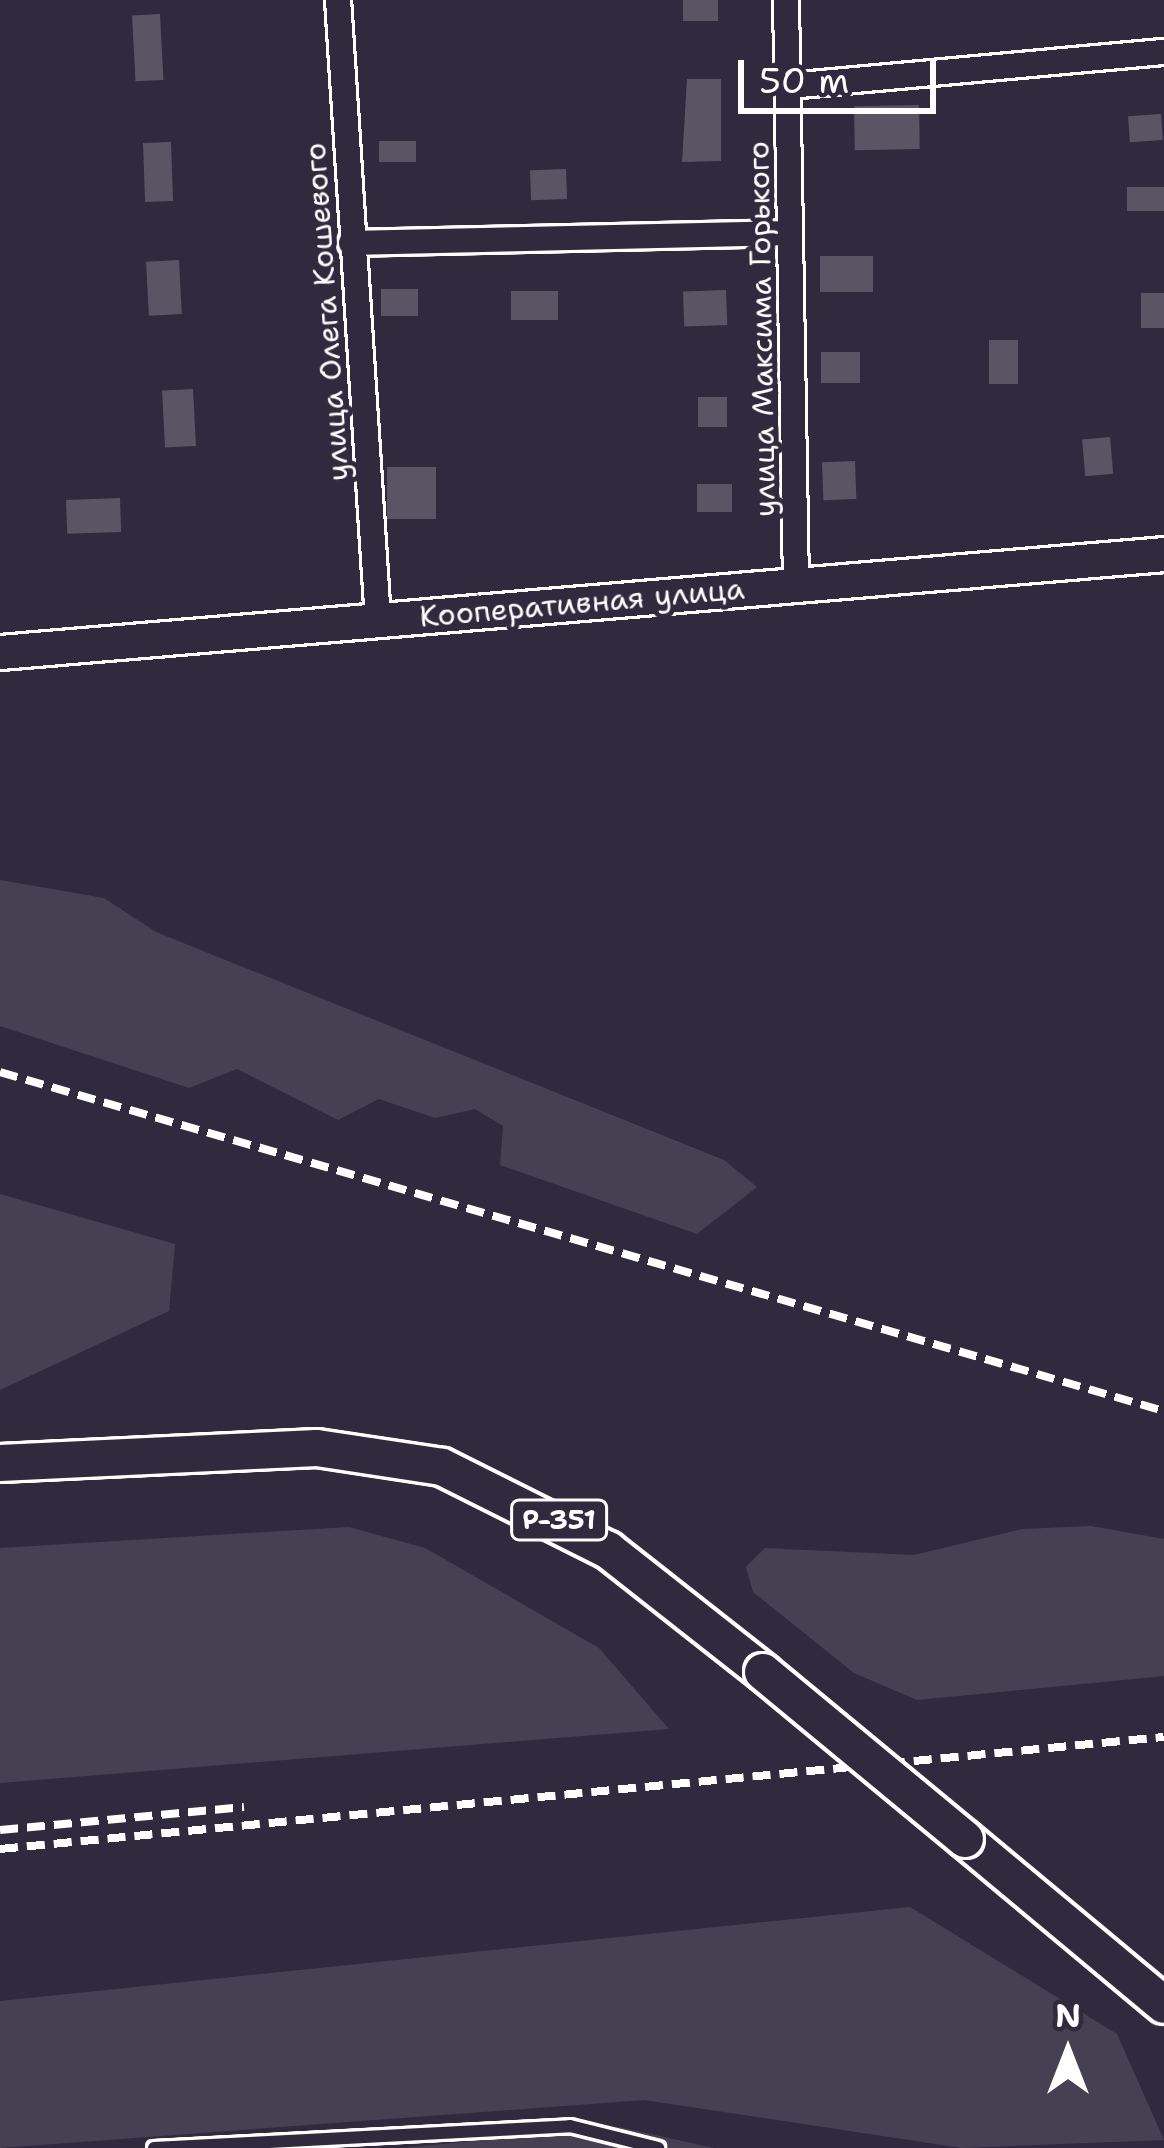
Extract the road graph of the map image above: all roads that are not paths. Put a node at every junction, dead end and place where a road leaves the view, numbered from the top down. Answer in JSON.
{"nodes":[{"id":1,"x":338,"y":0,"type":"edge"},
{"id":2,"x":786,"y":0,"type":"edge"},
{"id":3,"x":1164,"y":52,"type":"edge"},
{"id":4,"x":789,"y":86,"type":"junction"},
{"id":5,"x":789,"y":233,"type":"junction"},
{"id":6,"x":351,"y":243,"type":"junction"},
{"id":7,"x":1164,"y":554,"type":"edge"},
{"id":8,"x":796,"y":585,"type":"junction"},
{"id":9,"x":378,"y":620,"type":"junction"},
{"id":10,"x":0,"y":652,"type":"edge"},
{"id":11,"x":0,"y":1462,"type":"edge"},
{"id":12,"x":1164,"y":2005,"type":"edge"},
{"id":13,"x":154,"y":2148,"type":"edge"},
{"id":14,"x":658,"y":2148,"type":"edge"}],
"edges":[{"from":1,"to":6,"type":"street","name":"улица Олега Кошевого"},
{"from":2,"to":4,"type":"street","name":"улица Максима Горького"},
{"from":3,"to":4,"type":"street"},
{"from":4,"to":5,"type":"street","name":"улица Максима Горького"},
{"from":5,"to":6,"type":"street"},
{"from":5,"to":8,"type":"street","name":"улица Максима Горького"},
{"from":6,"to":9,"type":"street","name":"улица Олега Кошевого"},
{"from":7,"to":8,"type":"main road","name":"Кооперативная улица"},
{"from":8,"to":9,"type":"main road","name":"Кооперативная улица"},
{"from":9,"to":10,"type":"main road","name":"Кооперативная улица"},
{"from":11,"to":12,"type":"main road","number":"Р-351","bridge":true},
{"from":13,"to":14,"type":"lane"}]}
